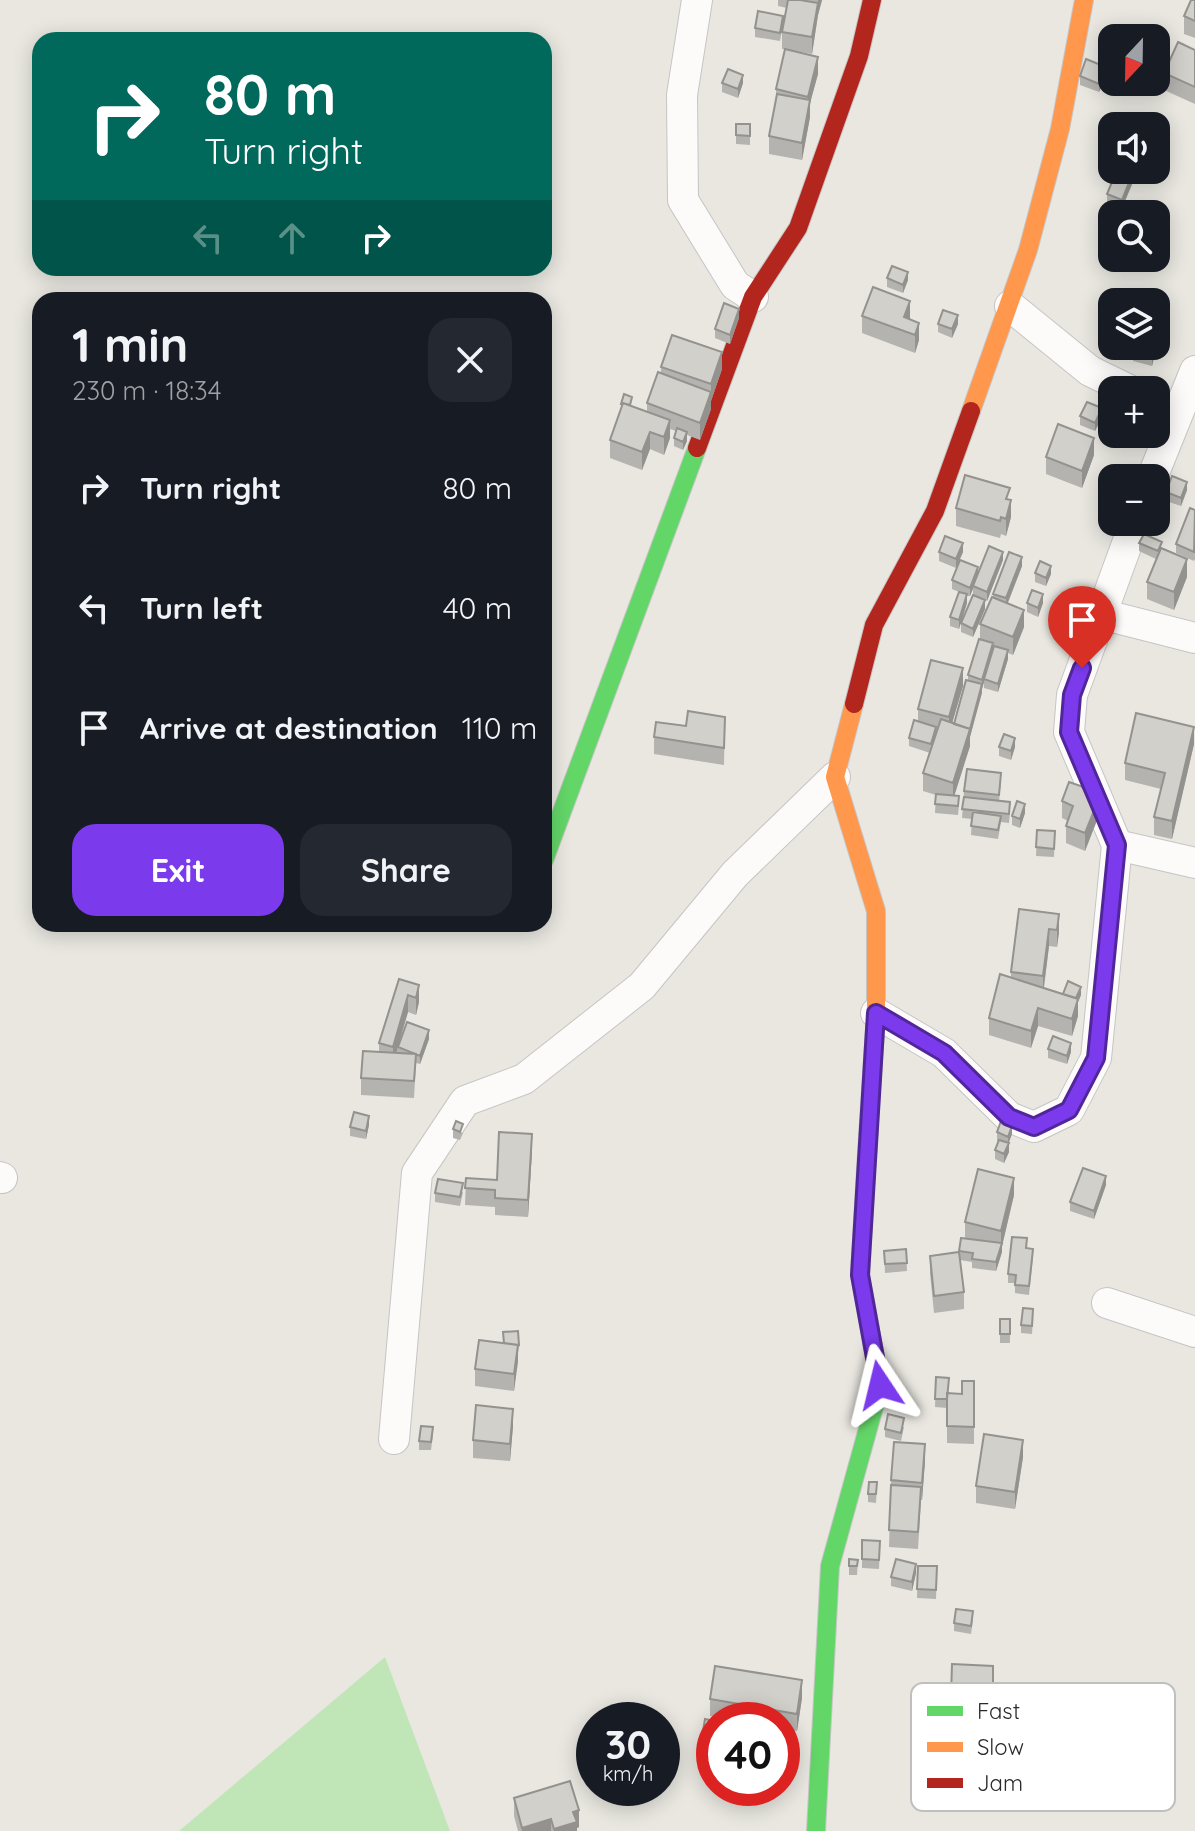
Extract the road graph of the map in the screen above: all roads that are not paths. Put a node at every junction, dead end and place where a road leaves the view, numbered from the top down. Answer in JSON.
{"nodes":[{"id":1,"x":697,"y":0,"type":"edge"},
{"id":2,"x":872,"y":0,"type":"edge"},
{"id":3,"x":1084,"y":0,"type":"edge"},
{"id":4,"x":753,"y":297,"type":"junction"},
{"id":5,"x":1010,"y":306,"type":"junction"},
{"id":6,"x":1195,"y":371,"type":"edge"},
{"id":7,"x":1100,"y":376,"type":"edge"},
{"id":8,"x":1175,"y":416,"type":"edge"},
{"id":9,"x":1157,"y":464,"type":"edge"},
{"id":10,"x":1130,"y":536,"type":"edge"},
{"id":11,"x":1101,"y":614,"type":"junction"},
{"id":12,"x":1195,"y":638,"type":"edge"},
{"id":13,"x":835,"y":777,"type":"junction"},
{"id":14,"x":552,"y":838,"type":"edge"},
{"id":15,"x":1117,"y":845,"type":"junction"},
{"id":16,"x":1195,"y":863,"type":"edge"},
{"id":17,"x":876,"y":1013,"type":"junction"},
{"id":18,"x":1107,"y":1303,"type":"dead end"},
{"id":19,"x":1195,"y":1332,"type":"edge"},
{"id":20,"x":394,"y":1439,"type":"dead end"},
{"id":21,"x":816,"y":1831,"type":"edge"}],
"edges":[{"from":1,"to":4,"type":"street"},
{"from":2,"to":4,"type":"street"},
{"from":3,"to":5,"type":"street"},
{"from":4,"to":14,"type":"street"},
{"from":5,"to":7,"type":"street"},
{"from":5,"to":13,"type":"street"},
{"from":6,"to":8,"type":"street"},
{"from":8,"to":9,"type":"street"},
{"from":10,"to":11,"type":"street"},
{"from":11,"to":12,"type":"street"},
{"from":11,"to":15,"type":"street"},
{"from":13,"to":17,"type":"street"},
{"from":13,"to":20,"type":"street"},
{"from":15,"to":16,"type":"street"},
{"from":15,"to":17,"type":"street"},
{"from":17,"to":21,"type":"street"},
{"from":18,"to":19,"type":"street"}]}
